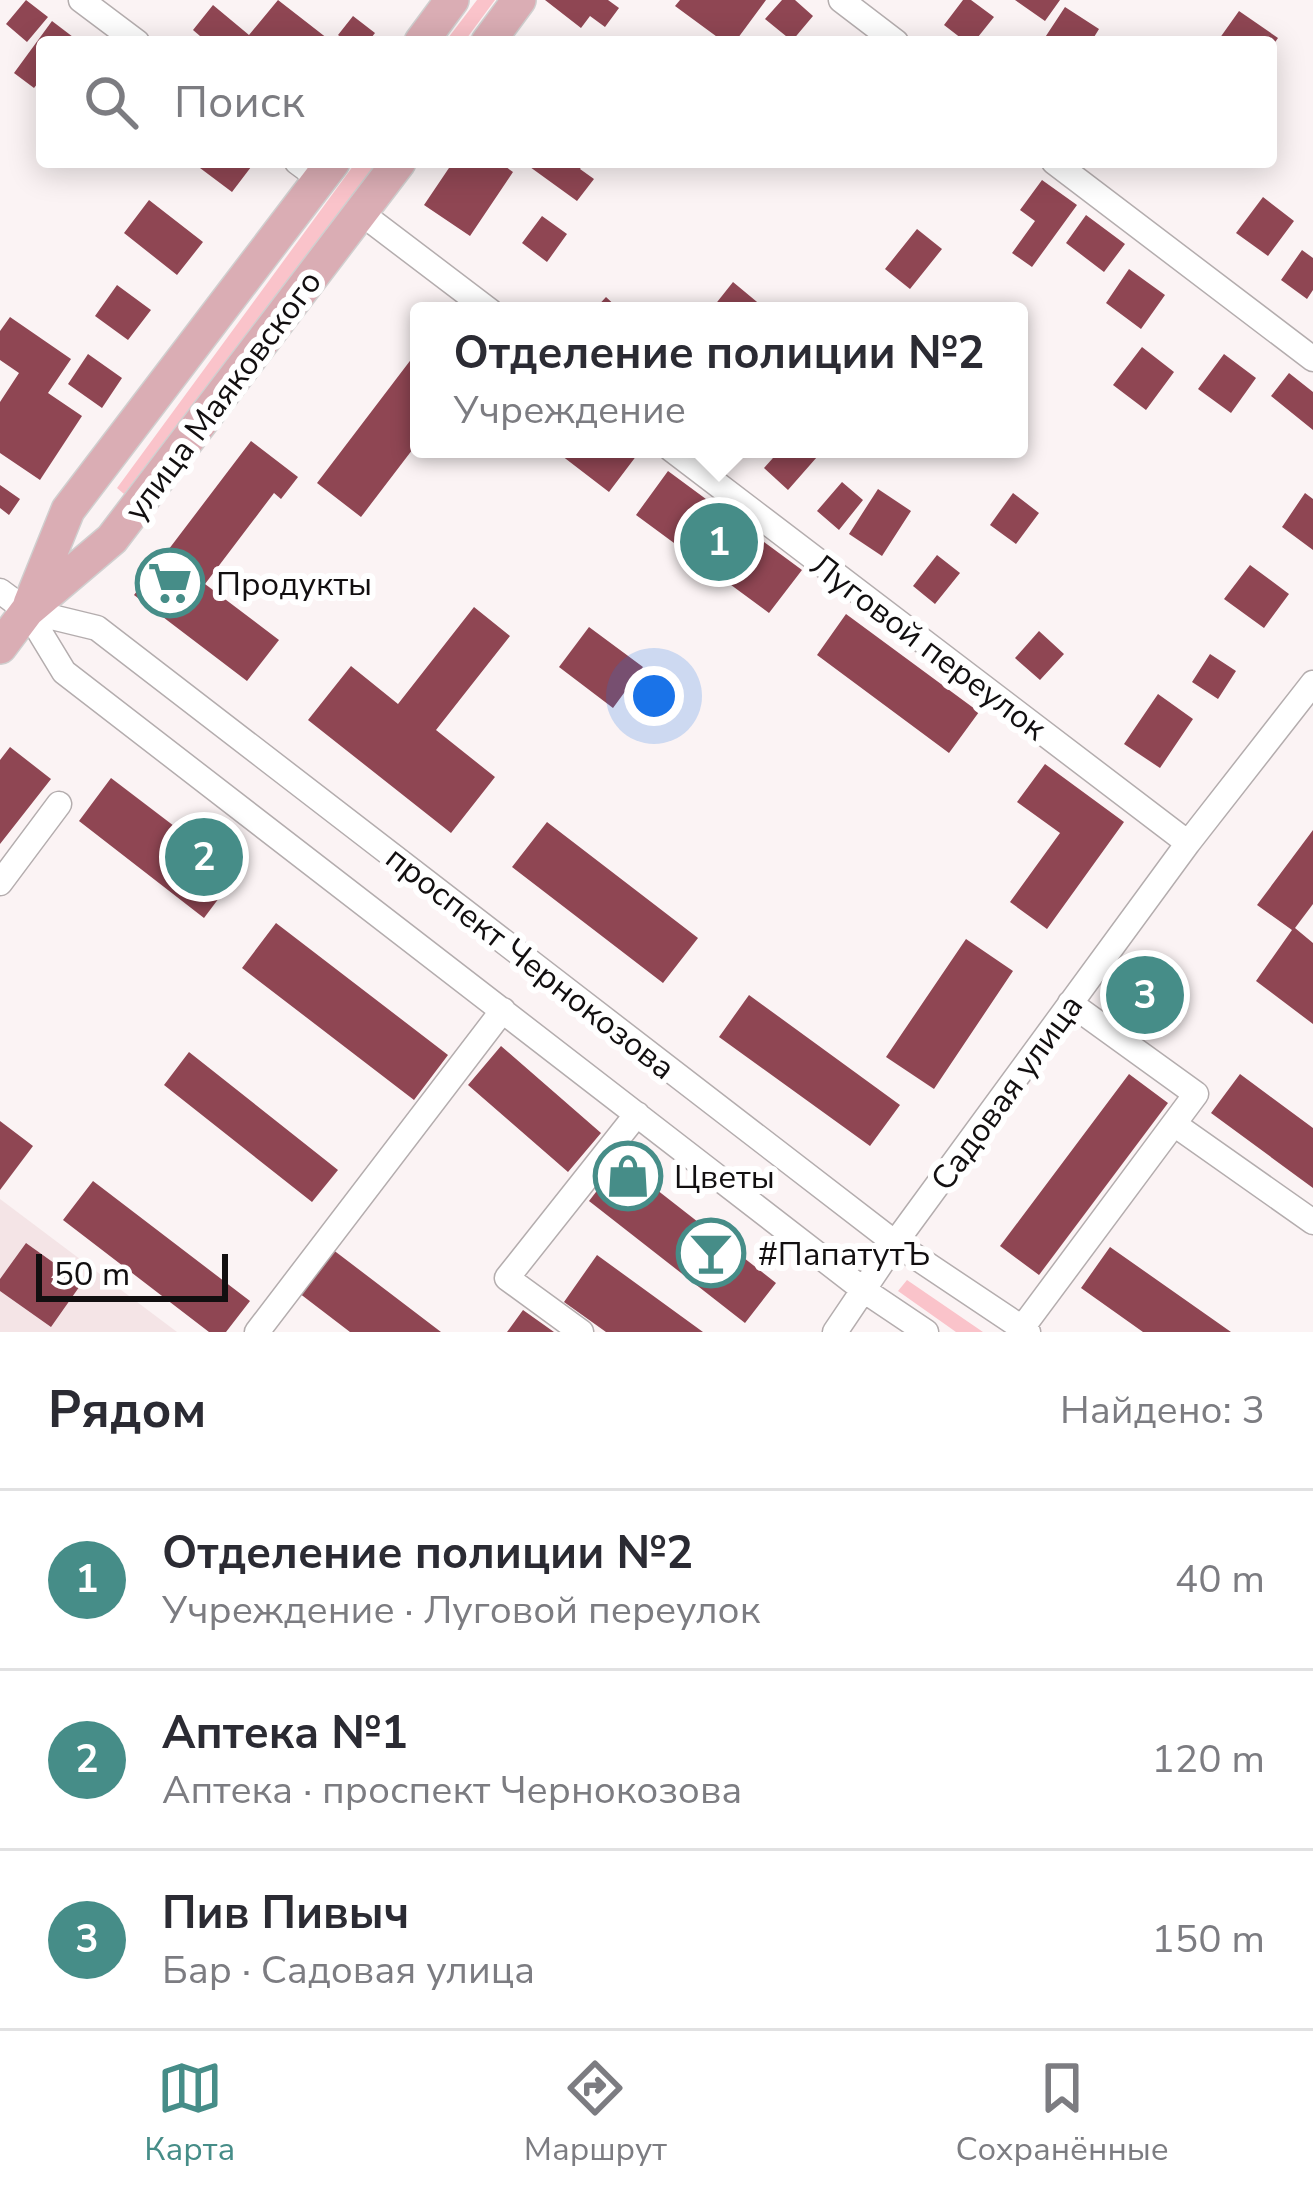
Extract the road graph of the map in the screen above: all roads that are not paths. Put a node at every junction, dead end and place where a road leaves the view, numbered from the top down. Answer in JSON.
{"nodes":[{"id":1,"x":81,"y":0,"type":"edge"},
{"id":2,"x":452,"y":0,"type":"edge"},
{"id":3,"x":519,"y":0,"type":"edge"},
{"id":4,"x":841,"y":0,"type":"edge"},
{"id":5,"x":129,"y":36,"type":"edge"},
{"id":6,"x":426,"y":36,"type":"edge"},
{"id":7,"x":492,"y":36,"type":"edge"},
{"id":8,"x":888,"y":36,"type":"edge"},
{"id":9,"x":317,"y":168,"type":"edge"},
{"id":10,"x":395,"y":168,"type":"edge"},
{"id":11,"x":1062,"y":168,"type":"edge"},
{"id":12,"x":361,"y":213,"type":"junction"},
{"id":13,"x":478,"y":302,"type":"edge"},
{"id":14,"x":1313,"y":359,"type":"edge"},
{"id":15,"x":683,"y":458,"type":"edge"},
{"id":16,"x":14,"y":601,"type":"edge"},
{"id":17,"x":0,"y":647,"type":"edge"},
{"id":18,"x":1313,"y":683,"type":"edge"},
{"id":19,"x":59,"y":804,"type":"dead end"},
{"id":20,"x":1188,"y":843,"type":"junction"},
{"id":21,"x":0,"y":883,"type":"edge"},
{"id":22,"x":1070,"y":1003,"type":"junction"},
{"id":23,"x":503,"y":1010,"type":"junction"},
{"id":24,"x":637,"y":1114,"type":"junction"},
{"id":25,"x":1174,"y":1124,"type":"junction"},
{"id":26,"x":1313,"y":1222,"type":"edge"},
{"id":27,"x":895,"y":1243,"type":"junction"},
{"id":28,"x":865,"y":1291,"type":"junction"},
{"id":29,"x":262,"y":1330,"type":"edge"},
{"id":30,"x":1025,"y":1330,"type":"edge"},
{"id":31,"x":581,"y":1332,"type":"edge"},
{"id":32,"x":835,"y":1332,"type":"edge"},
{"id":33,"x":926,"y":1332,"type":"edge"}],
"edges":[{"from":1,"to":5,"type":"street"},
{"from":2,"to":6,"type":"main road"},
{"from":3,"to":7,"type":"main road"},
{"from":4,"to":8,"type":"street"},
{"from":9,"to":16,"type":"main road","name":"улица Маяковского"},
{"from":10,"to":12,"type":"main road","name":"улица Маяковского"},
{"from":11,"to":14,"type":"street"},
{"from":12,"to":13,"type":"street"},
{"from":12,"to":16,"type":"main road","name":"улица Маяковского"},
{"from":15,"to":20,"type":"street","name":"Луговой переулок"},
{"from":16,"to":17,"type":"main road","name":"улица Маяковского"},
{"from":16,"to":23,"type":"street","name":"проспект Чернокозова"},
{"from":16,"to":27,"type":"street","name":"проспект Чернокозова"},
{"from":18,"to":20,"type":"street","name":"Садовая улица"},
{"from":19,"to":21,"type":"street"},
{"from":20,"to":22,"type":"street","name":"Садовая улица"},
{"from":22,"to":25,"type":"street"},
{"from":22,"to":27,"type":"street","name":"Садовая улица"},
{"from":23,"to":24,"type":"street","name":"проспект Чернокозова"},
{"from":23,"to":29,"type":"street"},
{"from":24,"to":28,"type":"street","name":"проспект Чернокозова"},
{"from":24,"to":31,"type":"street"},
{"from":25,"to":26,"type":"street"},
{"from":25,"to":30,"type":"street"},
{"from":27,"to":28,"type":"street","name":"Садовая улица"},
{"from":27,"to":30,"type":"street","name":"проспект Чернокозова"},
{"from":28,"to":32,"type":"street","name":"Садовая улица"},
{"from":28,"to":33,"type":"street","name":"проспект Чернокозова"}]}
